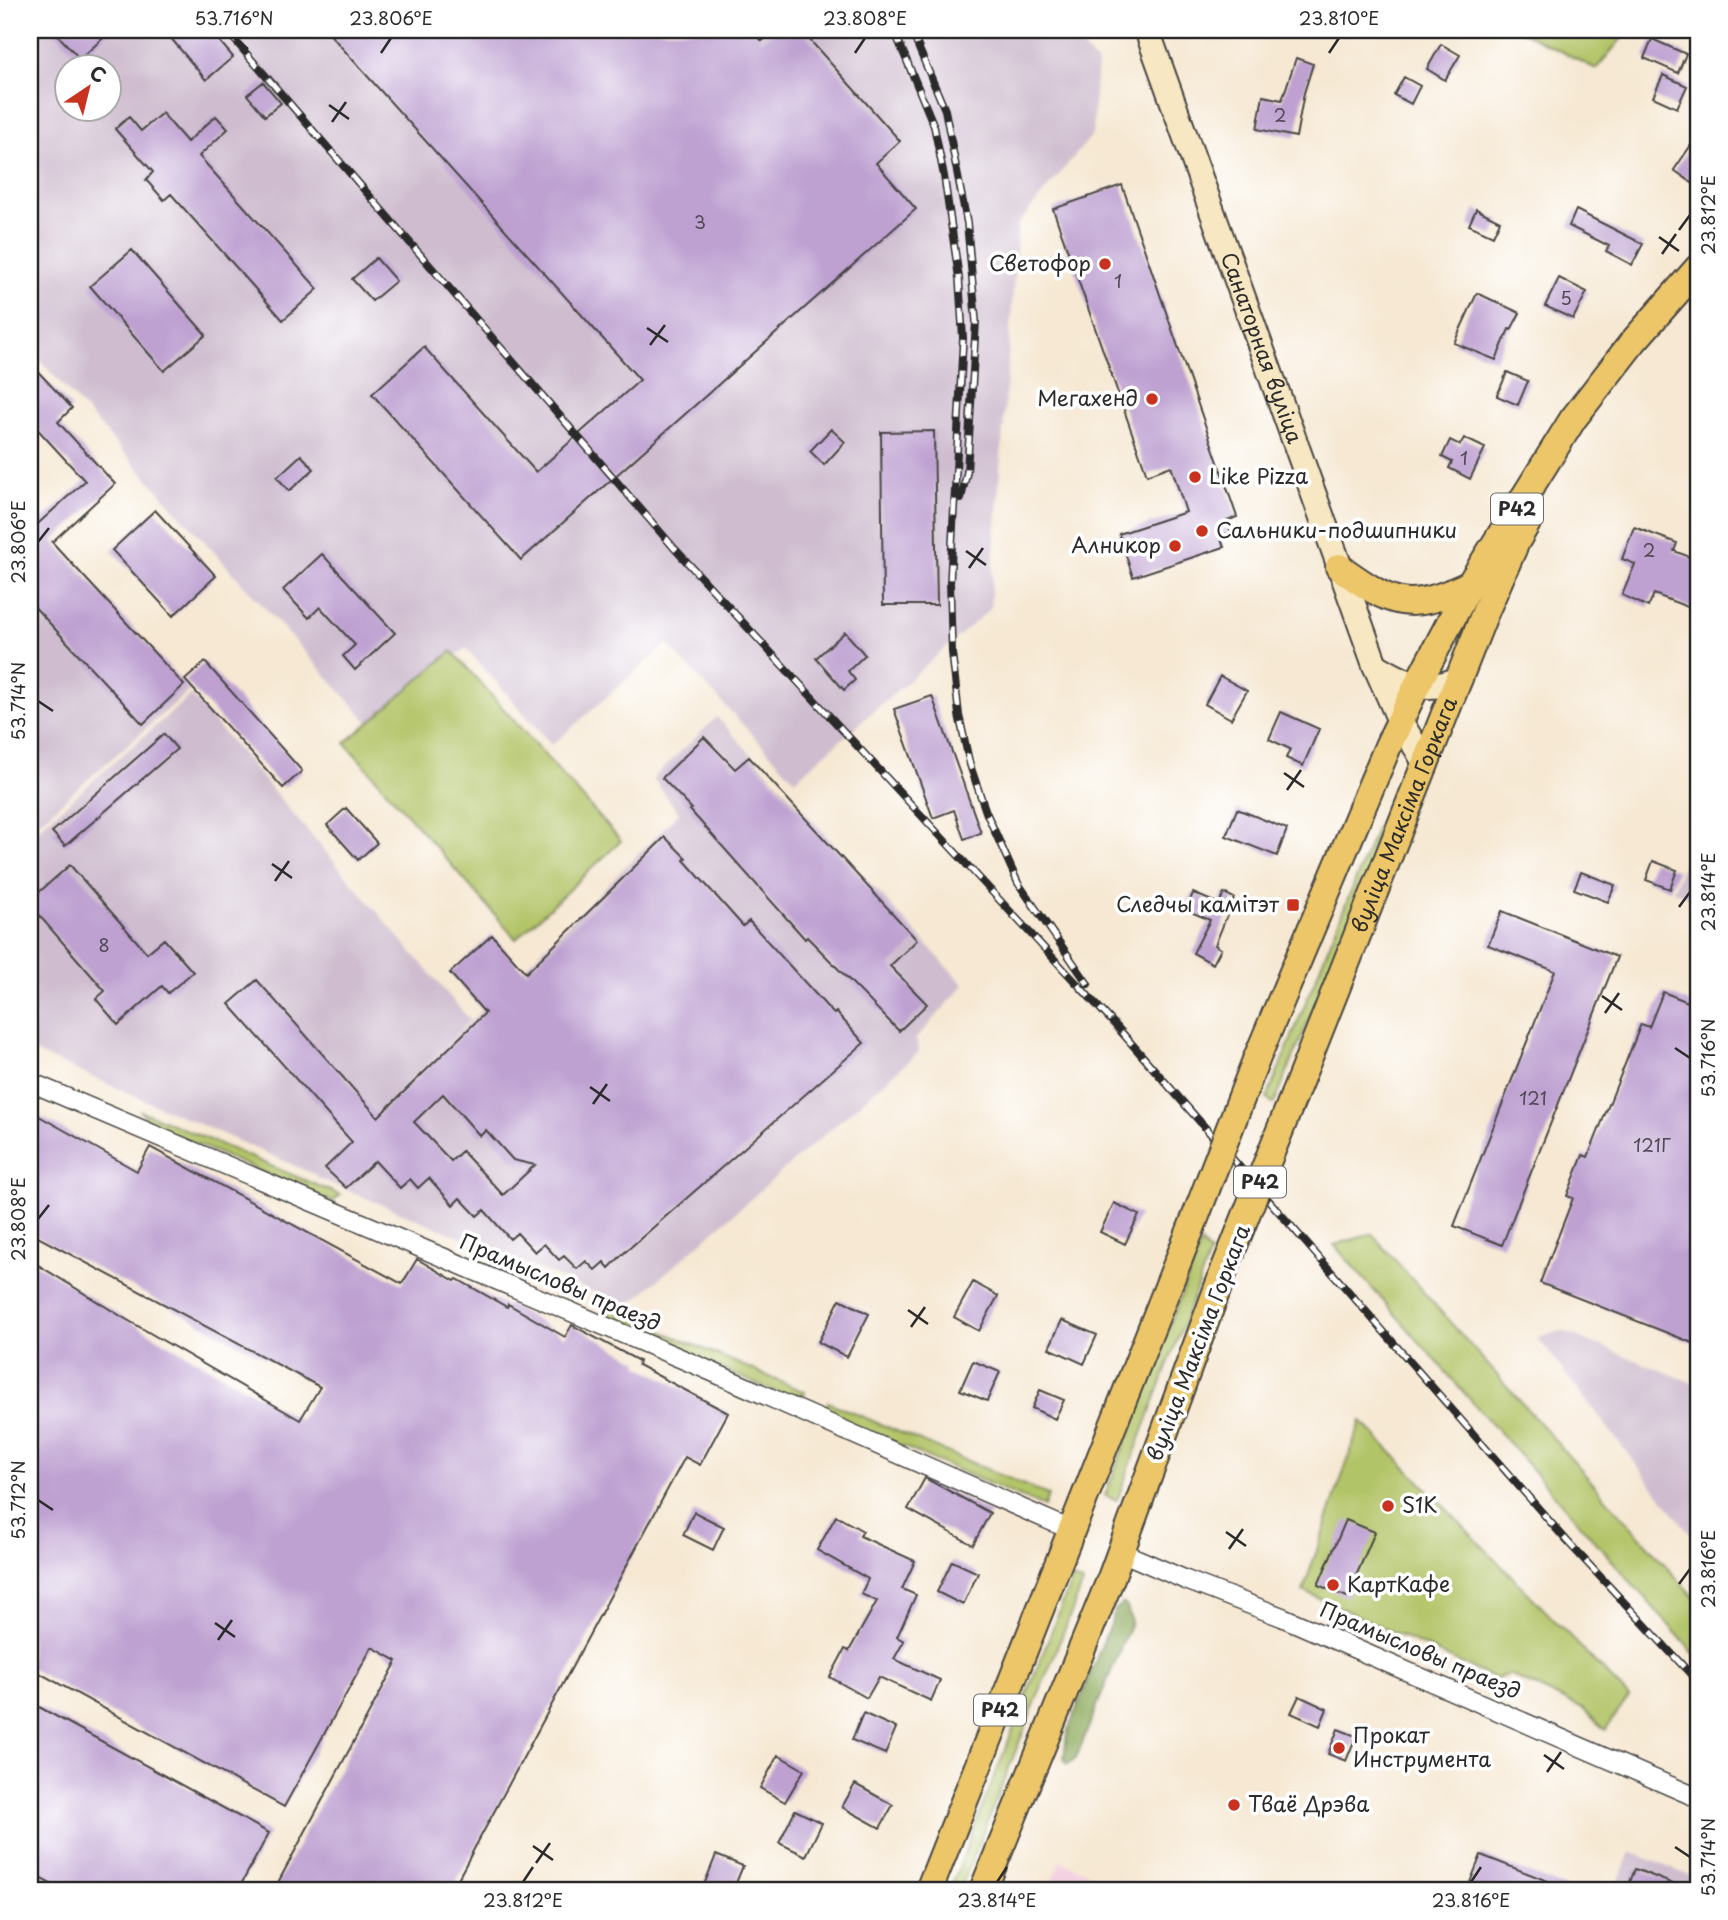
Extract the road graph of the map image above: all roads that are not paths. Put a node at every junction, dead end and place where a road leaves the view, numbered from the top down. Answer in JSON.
{"nodes":[{"id":1,"x":1147,"y":30,"type":"edge"},
{"id":2,"x":1698,"y":268,"type":"edge"},
{"id":3,"x":1632,"y":344,"type":"junction"},
{"id":4,"x":1339,"y":567,"type":"junction"},
{"id":5,"x":1470,"y":584,"type":"junction"},
{"id":6,"x":1375,"y":665,"type":"junction"},
{"id":7,"x":1460,"y":678,"type":"junction"},
{"id":8,"x":1417,"y":685,"type":"junction"},
{"id":9,"x":1400,"y":721,"type":"junction"},
{"id":10,"x":1388,"y":746,"type":"junction"},
{"id":11,"x":1426,"y":764,"type":"junction"},
{"id":12,"x":30,"y":1082,"type":"edge"},
{"id":13,"x":1070,"y":1530,"type":"junction"},
{"id":14,"x":1121,"y":1552,"type":"junction"},
{"id":15,"x":1698,"y":1798,"type":"edge"},
{"id":16,"x":929,"y":1890,"type":"edge"},
{"id":17,"x":983,"y":1890,"type":"edge"}],
"edges":[{"from":1,"to":4,"type":"street","name":"Санаторная вуліца"},
{"from":2,"to":3,"type":"main road","number":"Р42"},
{"from":3,"to":5,"type":"main road","number":"Р42"},
{"from":3,"to":7,"type":"main road","number":"Р42"},
{"from":4,"to":5,"type":"main road"},
{"from":4,"to":6,"type":"street","name":"Санаторная вуліца"},
{"from":5,"to":8,"type":"main road","number":"Р42"},
{"from":6,"to":8,"type":"street"},
{"from":6,"to":9,"type":"street"},
{"from":6,"to":10,"type":"street"},
{"from":7,"to":8,"type":"street"},
{"from":7,"to":11,"type":"main road","name":"вуліца Максіма Горкага","number":"Р42"},
{"from":8,"to":9,"type":"main road","name":"вуліца Максіма Горкага","number":"Р42"},
{"from":9,"to":10,"type":"main road","name":"вуліца Максіма Горкага","number":"Р42"},
{"from":9,"to":11,"type":"street"},
{"from":10,"to":11,"type":"main road"},
{"from":10,"to":13,"type":"main road","name":"вуліца Максіма Горкага","number":"Р42","bridge":true},
{"from":11,"to":14,"type":"main road","name":"вуліца Максіма Горкага","number":"Р42","bridge":true},
{"from":12,"to":13,"type":"street","name":"Прамысловы праезд"},
{"from":13,"to":16,"type":"main road","name":"вуліца Максіма Горкага","number":"Р42"},
{"from":14,"to":15,"type":"street","name":"Прамысловы праезд"},
{"from":14,"to":17,"type":"main road","name":"вуліца Максіма Горкага","number":"Р42"}]}
